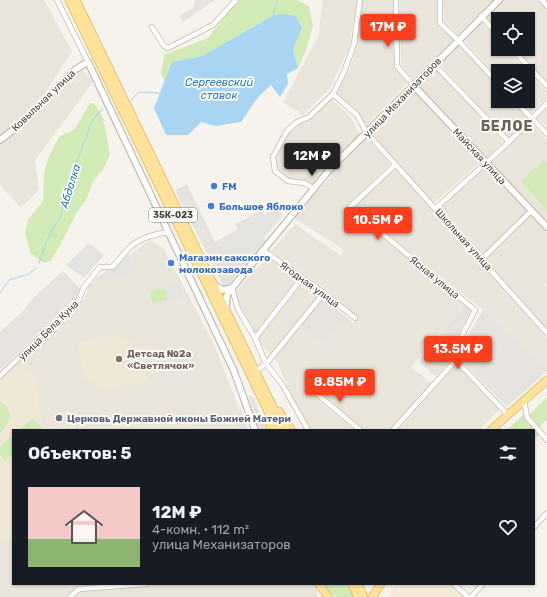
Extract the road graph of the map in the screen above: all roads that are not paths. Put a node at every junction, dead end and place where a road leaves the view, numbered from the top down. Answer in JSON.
{"nodes":[{"id":1,"x":57,"y":0,"type":"edge"},
{"id":2,"x":69,"y":0,"type":"edge"},
{"id":3,"x":76,"y":0,"type":"edge"},
{"id":4,"x":236,"y":0,"type":"edge"},
{"id":5,"x":360,"y":0,"type":"edge"},
{"id":6,"x":396,"y":0,"type":"edge"},
{"id":7,"x":440,"y":0,"type":"edge"},
{"id":8,"x":498,"y":0,"type":"edge"},
{"id":9,"x":542,"y":0,"type":"edge"},
{"id":10,"x":547,"y":6,"type":"edge"},
{"id":11,"x":481,"y":16,"type":"junction"},
{"id":12,"x":152,"y":27,"type":"dead end"},
{"id":13,"x":491,"y":27,"type":"edge"},
{"id":14,"x":458,"y":40,"type":"junction"},
{"id":15,"x":519,"y":56,"type":"edge"},
{"id":16,"x":88,"y":62,"type":"junction"},
{"id":17,"x":434,"y":64,"type":"junction"},
{"id":18,"x":491,"y":75,"type":"edge"},
{"id":19,"x":413,"y":85,"type":"junction"},
{"id":20,"x":547,"y":86,"type":"edge"},
{"id":21,"x":333,"y":94,"type":"junction"},
{"id":22,"x":547,"y":103,"type":"edge"},
{"id":23,"x":522,"y":108,"type":"edge"},
{"id":24,"x":531,"y":118,"type":"junction"},
{"id":25,"x":367,"y":133,"type":"junction"},
{"id":26,"x":547,"y":134,"type":"edge"},
{"id":27,"x":0,"y":140,"type":"edge"},
{"id":28,"x":509,"y":142,"type":"junction"},
{"id":29,"x":486,"y":162,"type":"junction"},
{"id":30,"x":396,"y":165,"type":"junction"},
{"id":31,"x":313,"y":188,"type":"junction"},
{"id":32,"x":436,"y":208,"type":"junction"},
{"id":33,"x":531,"y":210,"type":"junction"},
{"id":34,"x":547,"y":227,"type":"edge"},
{"id":35,"x":168,"y":232,"type":"junction"},
{"id":36,"x":264,"y":250,"type":"junction"},
{"id":37,"x":482,"y":259,"type":"junction"},
{"id":38,"x":302,"y":278,"type":"junction"},
{"id":39,"x":213,"y":284,"type":"junction"},
{"id":40,"x":232,"y":288,"type":"junction"},
{"id":41,"x":324,"y":293,"type":"junction"},
{"id":42,"x":226,"y":311,"type":"junction"},
{"id":43,"x":355,"y":318,"type":"dead end"},
{"id":44,"x":547,"y":333,"type":"edge"},
{"id":45,"x":255,"y":338,"type":"junction"},
{"id":46,"x":456,"y":360,"type":"junction"},
{"id":47,"x":266,"y":364,"type":"junction"},
{"id":48,"x":255,"y":371,"type":"junction"},
{"id":49,"x":0,"y":376,"type":"edge"},
{"id":50,"x":547,"y":380,"type":"edge"},
{"id":51,"x":258,"y":388,"type":"junction"},
{"id":52,"x":310,"y":388,"type":"dead end"},
{"id":53,"x":266,"y":392,"type":"junction"},
{"id":54,"x":524,"y":400,"type":"junction"},
{"id":55,"x":508,"y":415,"type":"junction"},
{"id":56,"x":255,"y":429,"type":"edge"},
{"id":57,"x":272,"y":429,"type":"edge"},
{"id":58,"x":277,"y":429,"type":"edge"},
{"id":59,"x":284,"y":429,"type":"edge"},
{"id":60,"x":289,"y":429,"type":"edge"},
{"id":61,"x":307,"y":429,"type":"edge"},
{"id":62,"x":359,"y":429,"type":"edge"},
{"id":63,"x":394,"y":429,"type":"edge"},
{"id":64,"x":492,"y":429,"type":"edge"},
{"id":65,"x":547,"y":440,"type":"edge"},
{"id":66,"x":547,"y":513,"type":"edge"},
{"id":67,"x":535,"y":526,"type":"edge"},
{"id":68,"x":132,"y":585,"type":"edge"},
{"id":69,"x":352,"y":585,"type":"edge"},
{"id":70,"x":358,"y":585,"type":"edge"},
{"id":71,"x":380,"y":585,"type":"edge"},
{"id":72,"x":381,"y":585,"type":"edge"},
{"id":73,"x":455,"y":585,"type":"edge"},
{"id":74,"x":482,"y":585,"type":"edge"},
{"id":75,"x":322,"y":594,"type":"edge"},
{"id":76,"x":70,"y":597,"type":"edge"},
{"id":77,"x":328,"y":597,"type":"edge"},
{"id":78,"x":358,"y":597,"type":"edge"},
{"id":79,"x":364,"y":597,"type":"edge"},
{"id":80,"x":372,"y":597,"type":"edge"},
{"id":81,"x":380,"y":597,"type":"edge"},
{"id":82,"x":468,"y":597,"type":"edge"},
{"id":83,"x":471,"y":597,"type":"edge"}],
"edges":[{"from":1,"to":16,"type":"street"},
{"from":2,"to":51,"type":"main road","number":"35К-023"},
{"from":3,"to":39,"type":"main road","number":"35К-023"},
{"from":4,"to":12,"type":"street"},
{"from":5,"to":21,"type":"street"},
{"from":6,"to":19,"type":"street"},
{"from":7,"to":14,"type":"street"},
{"from":8,"to":11,"type":"street","name":"улица Механизаторов"},
{"from":9,"to":10,"type":"street"},
{"from":11,"to":13,"type":"street"},
{"from":11,"to":14,"type":"street","name":"улица Механизаторов"},
{"from":14,"to":17,"type":"street","name":"улица Механизаторов"},
{"from":14,"to":18,"type":"street"},
{"from":15,"to":20,"type":"street"},
{"from":16,"to":27,"type":"street","name":"Ковыльная улица"},
{"from":16,"to":35,"type":"street"},
{"from":17,"to":19,"type":"street","name":"улица Механизаторов"},
{"from":17,"to":28,"type":"street"},
{"from":19,"to":25,"type":"street","name":"улица Механизаторов"},
{"from":19,"to":29,"type":"street","name":"Майская улица"},
{"from":21,"to":25,"type":"street","name":"Школьная улица"},
{"from":21,"to":31,"type":"street"},
{"from":22,"to":24,"type":"street"},
{"from":23,"to":24,"type":"street"},
{"from":24,"to":26,"type":"street"},
{"from":24,"to":28,"type":"street"},
{"from":25,"to":30,"type":"street","name":"Школьная улица"},
{"from":25,"to":31,"type":"street","name":"улица Механизаторов"},
{"from":28,"to":29,"type":"street"},
{"from":29,"to":32,"type":"street"},
{"from":29,"to":33,"type":"street","name":"Майская улица"},
{"from":30,"to":32,"type":"street","name":"Школьная улица"},
{"from":30,"to":46,"type":"street","name":"Ясная улица"},
{"from":31,"to":36,"type":"street","name":"улица Механизаторов"},
{"from":32,"to":37,"type":"street","name":"Школьная улица"},
{"from":33,"to":34,"type":"street","name":"Майская улица"},
{"from":33,"to":37,"type":"street"},
{"from":35,"to":49,"type":"street","name":"улица Бела Куна"},
{"from":35,"to":56,"type":"street"},
{"from":36,"to":38,"type":"street","name":"Ягодная улица"},
{"from":36,"to":40,"type":"street","name":"улица Механизаторов"},
{"from":37,"to":44,"type":"street","name":"Школьная улица"},
{"from":38,"to":41,"type":"street","name":"Ягодная улица"},
{"from":38,"to":45,"type":"street"},
{"from":39,"to":40,"type":"street"},
{"from":39,"to":42,"type":"main road","number":"35К-023"},
{"from":40,"to":42,"type":"street","name":"улица Механизаторов"},
{"from":40,"to":45,"type":"street"},
{"from":41,"to":43,"type":"street","name":"Ягодная улица"},
{"from":41,"to":47,"type":"street"},
{"from":42,"to":48,"type":"main road","number":"35К-023"},
{"from":45,"to":47,"type":"street"},
{"from":46,"to":55,"type":"street"},
{"from":46,"to":63,"type":"street"},
{"from":47,"to":48,"type":"street"},
{"from":47,"to":61,"type":"street"},
{"from":48,"to":53,"type":"main road","number":"35К-023"},
{"from":50,"to":54,"type":"main road"},
{"from":51,"to":57,"type":"main road"},
{"from":51,"to":58,"type":"main road","number":"35К-023"},
{"from":52,"to":62,"type":"street"},
{"from":53,"to":59,"type":"main road","number":"35К-023"},
{"from":53,"to":60,"type":"main road"},
{"from":54,"to":55,"type":"main road"},
{"from":54,"to":65,"type":"street"},
{"from":55,"to":64,"type":"main road"},
{"from":66,"to":67,"type":"street"},
{"from":68,"to":76,"type":"street"},
{"from":69,"to":78,"type":"main road"},
{"from":70,"to":79,"type":"main road"},
{"from":71,"to":80,"type":"main road"},
{"from":72,"to":81,"type":"main road"},
{"from":73,"to":82,"type":"street"},
{"from":74,"to":83,"type":"street"},
{"from":75,"to":77,"type":"main road"}]}
